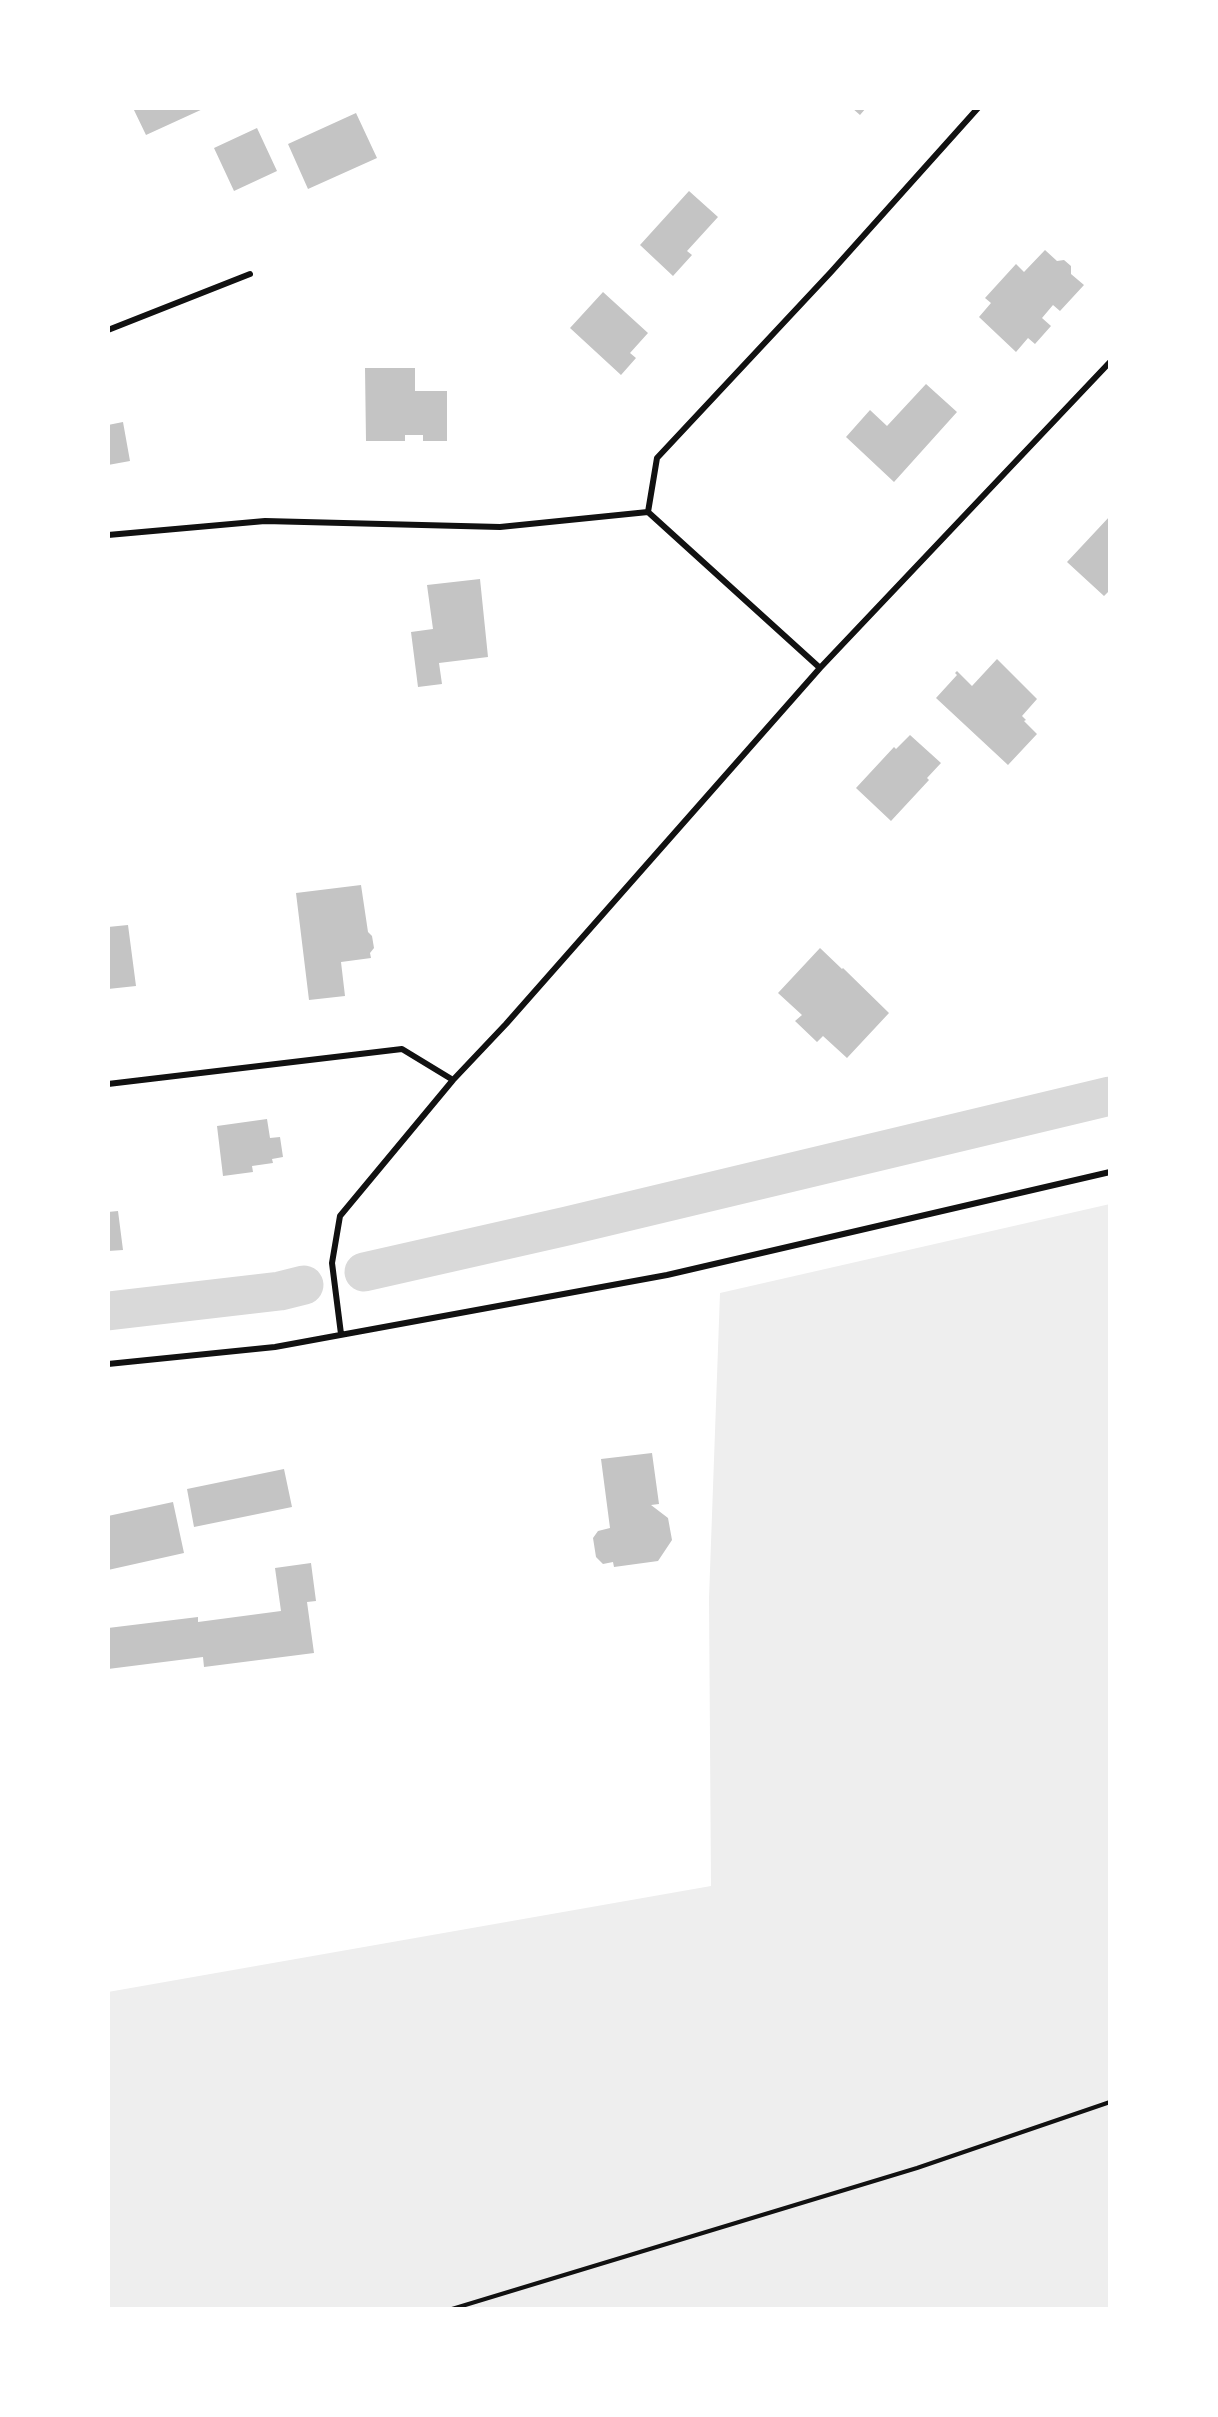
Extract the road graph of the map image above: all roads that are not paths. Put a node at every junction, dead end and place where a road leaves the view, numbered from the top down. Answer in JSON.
{"nodes":[{"id":1,"x":978,"y":108,"type":"edge"},
{"id":2,"x":250,"y":274,"type":"dead end"},
{"id":3,"x":108,"y":330,"type":"edge"},
{"id":4,"x":1110,"y":362,"type":"edge"},
{"id":5,"x":648,"y":512,"type":"junction"},
{"id":6,"x":108,"y":535,"type":"edge"},
{"id":7,"x":820,"y":668,"type":"junction"},
{"id":8,"x":453,"y":1080,"type":"junction"},
{"id":9,"x":108,"y":1084,"type":"edge"},
{"id":10,"x":1110,"y":1172,"type":"edge"},
{"id":11,"x":342,"y":1335,"type":"junction"},
{"id":12,"x":108,"y":1364,"type":"edge"}],
"edges":[{"from":1,"to":5,"type":"street"},
{"from":2,"to":3,"type":"street"},
{"from":4,"to":7,"type":"street"},
{"from":5,"to":6,"type":"street"},
{"from":5,"to":7,"type":"street"},
{"from":7,"to":8,"type":"street"},
{"from":8,"to":9,"type":"street"},
{"from":8,"to":11,"type":"street"},
{"from":10,"to":11,"type":"street"},
{"from":11,"to":12,"type":"street"}]}
